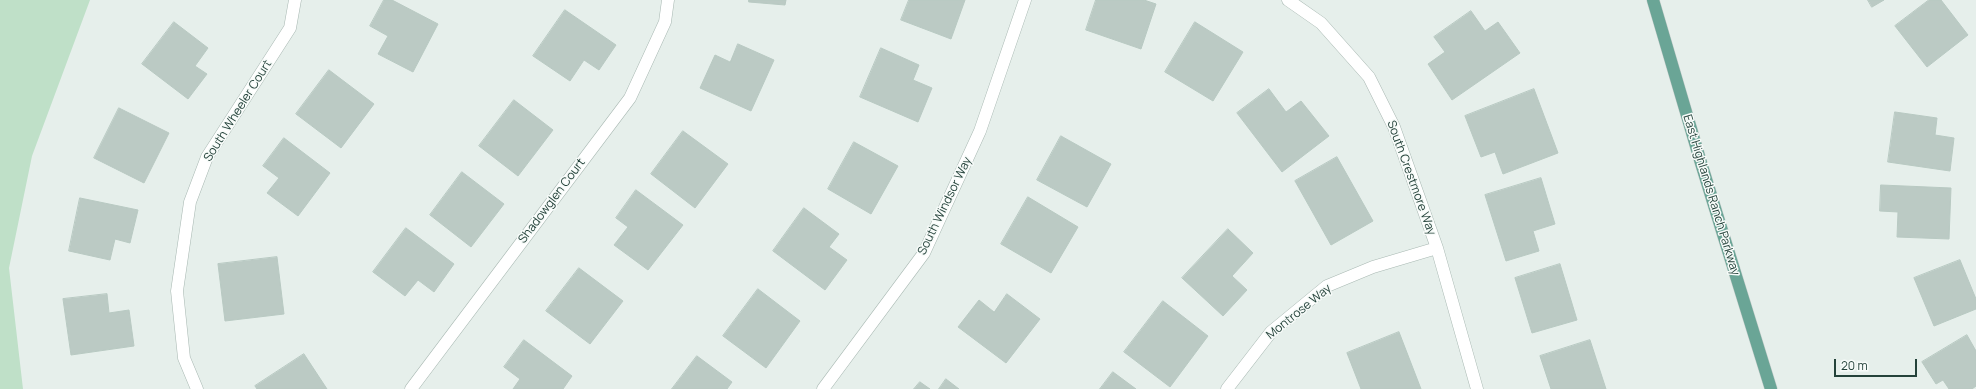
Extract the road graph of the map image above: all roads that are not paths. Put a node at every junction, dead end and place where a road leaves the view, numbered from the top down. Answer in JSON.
{"nodes":[{"id":1,"x":295,"y":0,"type":"edge"},
{"id":2,"x":668,"y":0,"type":"edge"},
{"id":3,"x":1025,"y":0,"type":"edge"},
{"id":4,"x":1288,"y":0,"type":"edge"},
{"id":5,"x":1653,"y":0,"type":"edge"},
{"id":6,"x":1437,"y":248,"type":"junction"},
{"id":7,"x":197,"y":389,"type":"edge"},
{"id":8,"x":411,"y":389,"type":"edge"},
{"id":9,"x":823,"y":389,"type":"edge"},
{"id":10,"x":1227,"y":389,"type":"edge"},
{"id":11,"x":1476,"y":389,"type":"edge"},
{"id":12,"x":1771,"y":389,"type":"edge"}],
"edges":[{"from":1,"to":7,"type":"street","name":"South Wheeler Court"},
{"from":2,"to":8,"type":"street","name":"Shadowglen Court"},
{"from":3,"to":9,"type":"street","name":"South Windsor Way"},
{"from":4,"to":6,"type":"street","name":"South Crestmore Way"},
{"from":5,"to":12,"type":"main road","name":"East Highlands Ranch Parkway"},
{"from":6,"to":10,"type":"street","name":"Montrose Way"},
{"from":6,"to":11,"type":"street","name":"South Crestmore Way"}]}
